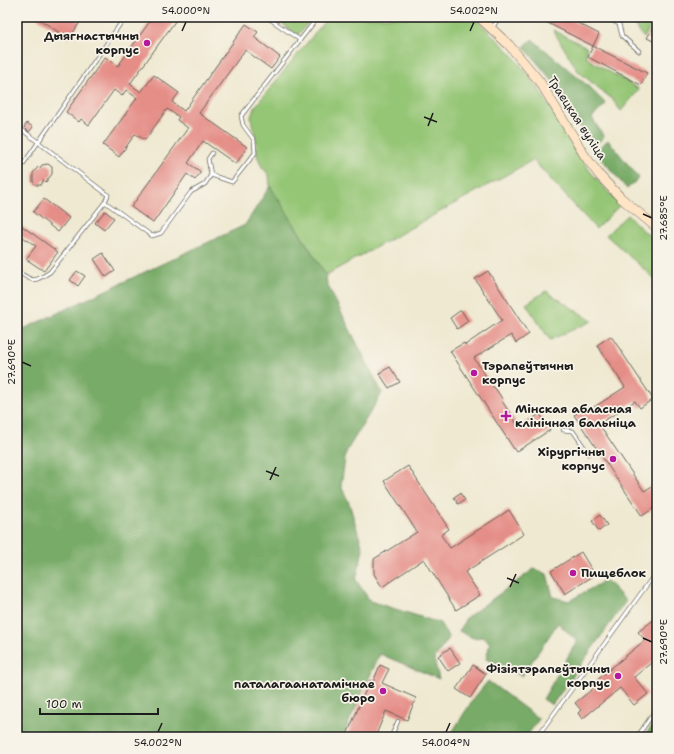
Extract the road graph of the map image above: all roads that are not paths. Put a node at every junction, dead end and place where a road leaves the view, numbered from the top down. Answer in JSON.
{"nodes":[{"id":1,"x":125,"y":17,"type":"edge"},
{"id":2,"x":267,"y":17,"type":"edge"},
{"id":3,"x":318,"y":17,"type":"edge"},
{"id":4,"x":479,"y":17,"type":"edge"},
{"id":5,"x":499,"y":17,"type":"edge"},
{"id":6,"x":605,"y":17,"type":"edge"},
{"id":7,"x":492,"y":29,"type":"junction"},
{"id":8,"x":300,"y":40,"type":"junction"},
{"id":9,"x":639,"y":52,"type":"dead end"},
{"id":10,"x":17,"y":126,"type":"edge"},
{"id":11,"x":38,"y":142,"type":"junction"},
{"id":12,"x":212,"y":153,"type":"dead end"},
{"id":13,"x":17,"y":173,"type":"edge"},
{"id":14,"x":211,"y":175,"type":"junction"},
{"id":15,"x":105,"y":202,"type":"junction"},
{"id":16,"x":657,"y":228,"type":"edge"},
{"id":17,"x":17,"y":271,"type":"edge"},
{"id":18,"x":563,"y":430,"type":"dead end"},
{"id":19,"x":588,"y":454,"type":"dead end"},
{"id":20,"x":657,"y":571,"type":"edge"},
{"id":21,"x":657,"y":708,"type":"edge"},
{"id":22,"x":398,"y":721,"type":"dead end"},
{"id":23,"x":392,"y":737,"type":"edge"},
{"id":24,"x":537,"y":737,"type":"edge"},
{"id":25,"x":637,"y":737,"type":"edge"}],
"edges":[{"from":1,"to":11,"type":"lane"},
{"from":2,"to":8,"type":"lane"},
{"from":3,"to":8,"type":"lane"},
{"from":4,"to":7,"type":"street","name":"Траецкая вуліца"},
{"from":5,"to":7,"type":"lane"},
{"from":6,"to":9,"type":"lane"},
{"from":7,"to":16,"type":"street","name":"Траецкая вуліца"},
{"from":8,"to":14,"type":"lane"},
{"from":10,"to":11,"type":"lane"},
{"from":11,"to":13,"type":"lane"},
{"from":11,"to":15,"type":"lane"},
{"from":12,"to":14,"type":"lane"},
{"from":14,"to":15,"type":"lane"},
{"from":15,"to":17,"type":"lane"},
{"from":18,"to":19,"type":"lane"},
{"from":20,"to":24,"type":"lane"},
{"from":21,"to":25,"type":"lane"},
{"from":22,"to":23,"type":"lane"}]}
